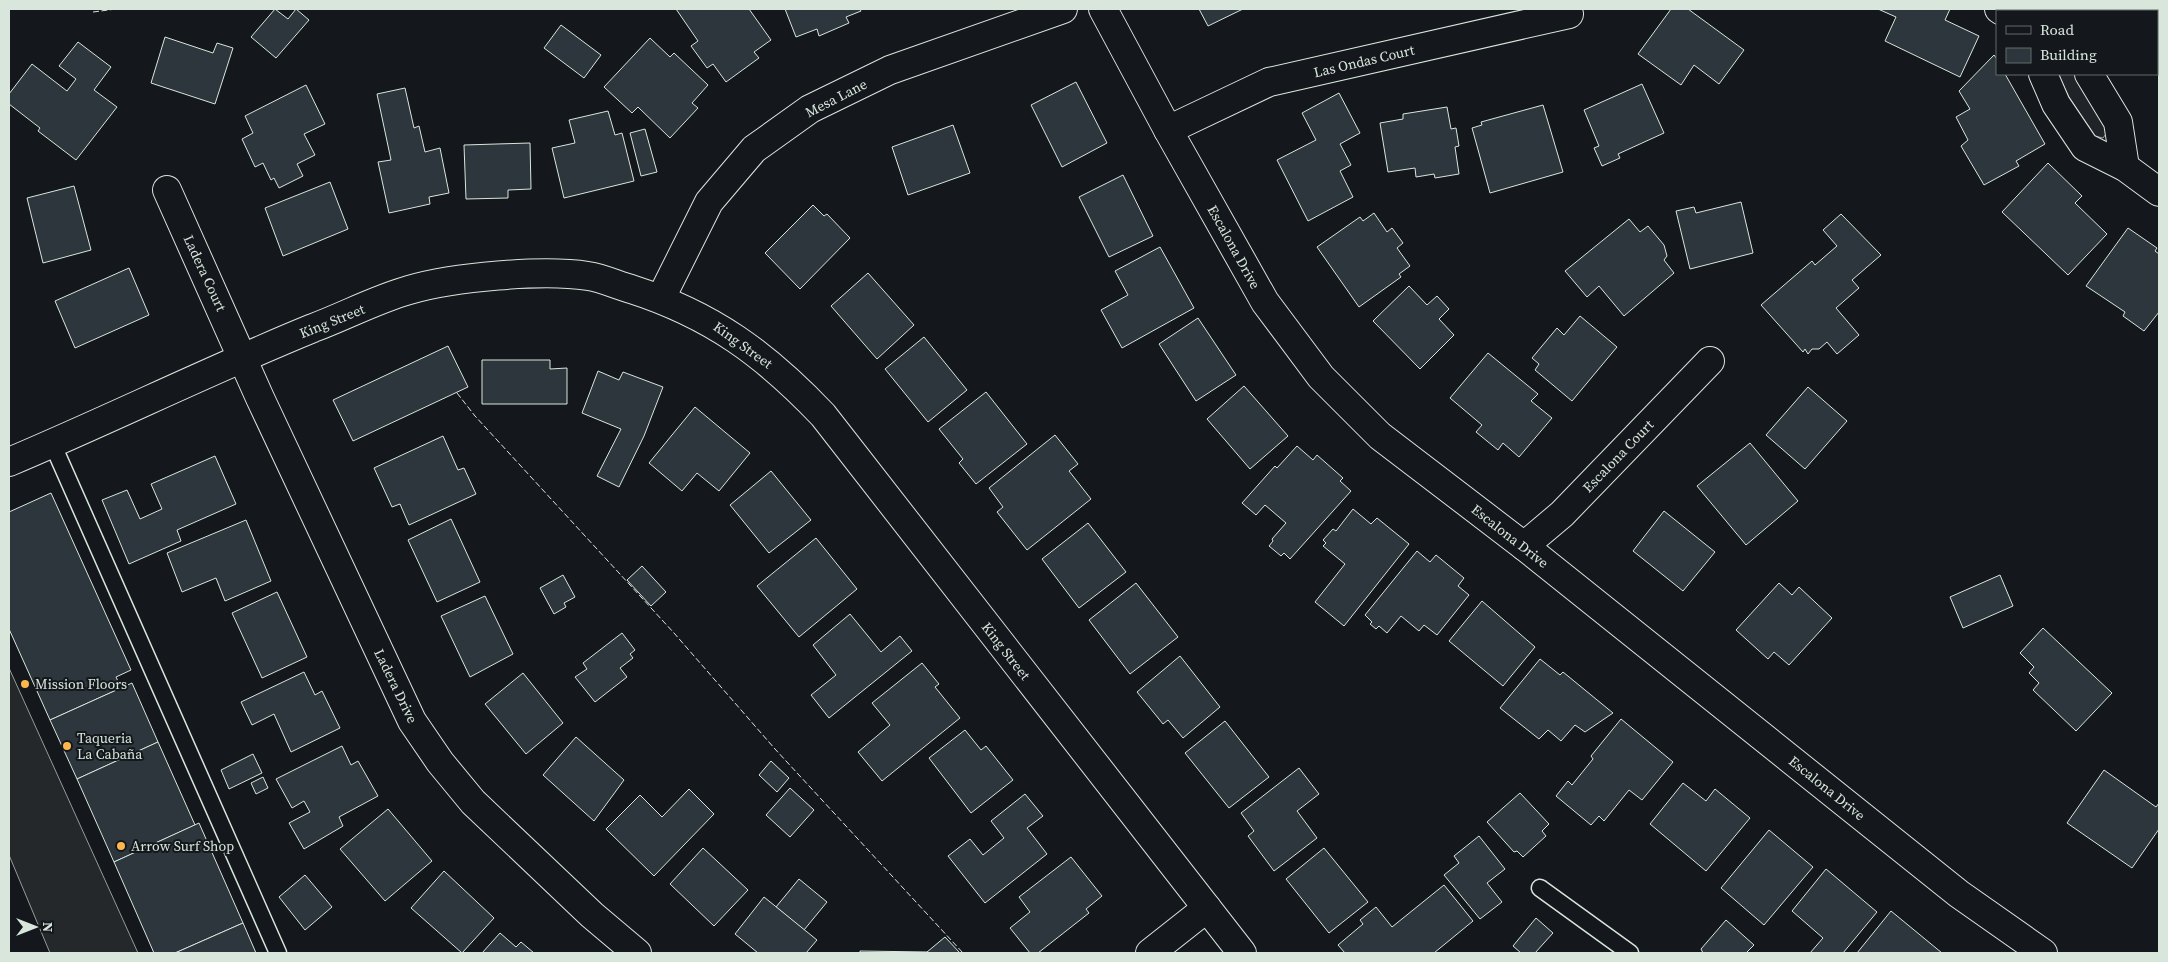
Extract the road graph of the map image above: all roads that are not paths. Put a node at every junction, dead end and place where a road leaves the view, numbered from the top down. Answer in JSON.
{"nodes":[{"id":1,"x":1063,"y":9,"type":"edge"},
{"id":2,"x":1103,"y":9,"type":"edge"},
{"id":3,"x":1569,"y":14,"type":"dead end"},
{"id":4,"x":2043,"y":75,"type":"edge"},
{"id":5,"x":2090,"y":75,"type":"edge"},
{"id":6,"x":1168,"y":130,"type":"junction"},
{"id":7,"x":2125,"y":166,"type":"junction"},
{"id":8,"x":167,"y":190,"type":"dead end"},
{"id":9,"x":2159,"y":192,"type":"edge"},
{"id":10,"x":661,"y":298,"type":"junction"},
{"id":11,"x":243,"y":357,"type":"junction"},
{"id":12,"x":1710,"y":361,"type":"dead end"},
{"id":13,"x":52,"y":443,"type":"junction"},
{"id":14,"x":9,"y":462,"type":"edge"},
{"id":15,"x":1524,"y":546,"type":"junction"},
{"id":16,"x":1540,"y":888,"type":"dead end"},
{"id":17,"x":1206,"y":908,"type":"junction"},
{"id":18,"x":278,"y":953,"type":"edge"},
{"id":19,"x":637,"y":953,"type":"edge"},
{"id":20,"x":1150,"y":953,"type":"edge"},
{"id":21,"x":1242,"y":953,"type":"edge"},
{"id":22,"x":1630,"y":953,"type":"edge"},
{"id":23,"x":2043,"y":953,"type":"edge"}],
"edges":[{"from":1,"to":10,"type":"street","name":"Mesa Lane"},
{"from":2,"to":6,"type":"street","name":"Escalona Drive"},
{"from":3,"to":6,"type":"street","name":"Las Ondas Court"},
{"from":4,"to":7,"type":"street"},
{"from":5,"to":7,"type":"street"},
{"from":6,"to":15,"type":"street","name":"Escalona Drive"},
{"from":7,"to":9,"type":"street"},
{"from":8,"to":11,"type":"street","name":"Ladera Court"},
{"from":10,"to":11,"type":"street","name":"King Street"},
{"from":10,"to":17,"type":"street","name":"King Street"},
{"from":11,"to":13,"type":"street","name":"King Street"},
{"from":11,"to":19,"type":"street","name":"Ladera Drive"},
{"from":12,"to":15,"type":"street","name":"Escalona Court"},
{"from":13,"to":14,"type":"street","name":"King Street"},
{"from":13,"to":18,"type":"lane"},
{"from":15,"to":23,"type":"street","name":"Escalona Drive"},
{"from":16,"to":22,"type":"lane"},
{"from":17,"to":20,"type":"street"},
{"from":17,"to":21,"type":"street","name":"King Street"}]}
